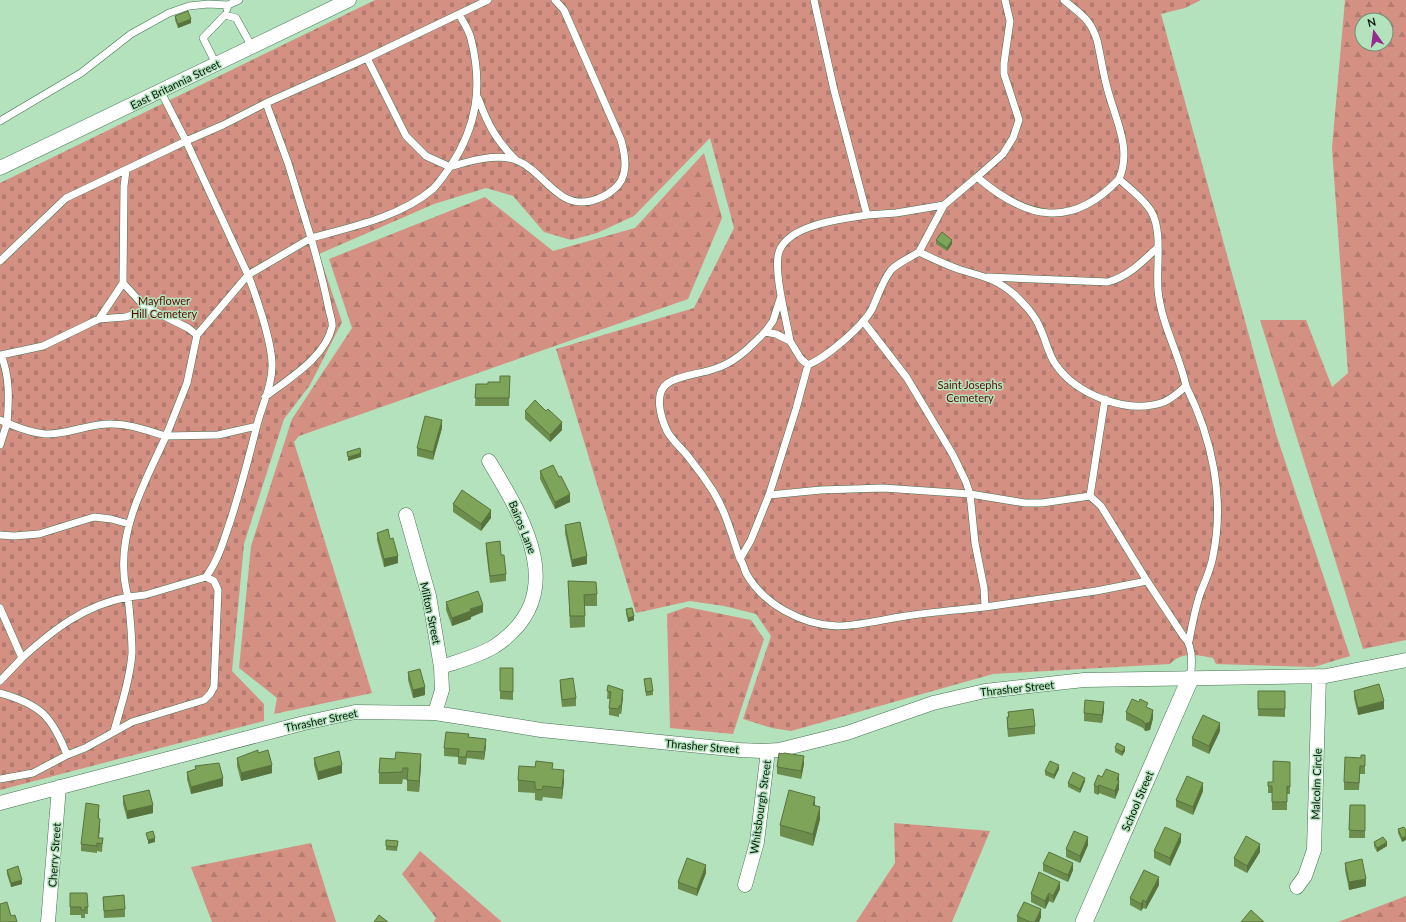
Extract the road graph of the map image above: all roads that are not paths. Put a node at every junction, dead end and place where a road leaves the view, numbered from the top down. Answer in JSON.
{"nodes":[{"id":1,"x":239,"y":0,"type":"edge"},
{"id":2,"x":349,"y":0,"type":"edge"},
{"id":3,"x":488,"y":0,"type":"edge"},
{"id":4,"x":556,"y":0,"type":"edge"},
{"id":5,"x":814,"y":0,"type":"edge"},
{"id":6,"x":1005,"y":0,"type":"edge"},
{"id":7,"x":1064,"y":0,"type":"edge"},
{"id":8,"x":228,"y":5,"type":"junction"},
{"id":9,"x":225,"y":14,"type":"junction"},
{"id":10,"x":459,"y":14,"type":"junction"},
{"id":11,"x":252,"y":47,"type":"junction"},
{"id":12,"x":367,"y":58,"type":"junction"},
{"id":13,"x":216,"y":64,"type":"junction"},
{"id":14,"x":160,"y":90,"type":"junction"},
{"id":15,"x":478,"y":98,"type":"junction"},
{"id":16,"x":266,"y":103,"type":"junction"},
{"id":17,"x":0,"y":121,"type":"edge"},
{"id":18,"x":186,"y":141,"type":"junction"},
{"id":19,"x":516,"y":160,"type":"junction"},
{"id":20,"x":450,"y":167,"type":"junction"},
{"id":21,"x":0,"y":168,"type":"edge"},
{"id":22,"x":126,"y":171,"type":"junction"},
{"id":23,"x":978,"y":177,"type":"junction"},
{"id":24,"x":1119,"y":180,"type":"junction"},
{"id":25,"x":944,"y":205,"type":"junction"},
{"id":26,"x":867,"y":215,"type":"junction"},
{"id":27,"x":311,"y":238,"type":"junction"},
{"id":28,"x":1157,"y":248,"type":"junction"},
{"id":29,"x":919,"y":252,"type":"junction"},
{"id":30,"x":0,"y":261,"type":"edge"},
{"id":31,"x":248,"y":275,"type":"junction"},
{"id":32,"x":988,"y":277,"type":"junction"},
{"id":33,"x":122,"y":283,"type":"junction"},
{"id":34,"x":782,"y":295,"type":"junction"},
{"id":35,"x":152,"y":310,"type":"junction"},
{"id":36,"x":99,"y":319,"type":"junction"},
{"id":37,"x":863,"y":321,"type":"junction"},
{"id":38,"x":765,"y":332,"type":"junction"},
{"id":39,"x":196,"y":335,"type":"junction"},
{"id":40,"x":790,"y":341,"type":"junction"},
{"id":41,"x":0,"y":354,"type":"edge"},
{"id":42,"x":808,"y":365,"type":"junction"},
{"id":43,"x":1186,"y":386,"type":"junction"},
{"id":44,"x":265,"y":397,"type":"junction"},
{"id":45,"x":1105,"y":399,"type":"junction"},
{"id":46,"x":3,"y":422,"type":"edge"},
{"id":47,"x":257,"y":426,"type":"junction"},
{"id":48,"x":166,"y":436,"type":"junction"},
{"id":49,"x":0,"y":445,"type":"edge"},
{"id":50,"x":489,"y":461,"type":"dead end"},
{"id":51,"x":970,"y":494,"type":"junction"},
{"id":52,"x":768,"y":495,"type":"junction"},
{"id":53,"x":1090,"y":496,"type":"junction"},
{"id":54,"x":406,"y":515,"type":"dead end"},
{"id":55,"x":129,"y":524,"type":"junction"},
{"id":56,"x":0,"y":535,"type":"edge"},
{"id":57,"x":740,"y":559,"type":"junction"},
{"id":58,"x":206,"y":577,"type":"junction"},
{"id":59,"x":1147,"y":581,"type":"junction"},
{"id":60,"x":128,"y":597,"type":"junction"},
{"id":61,"x":985,"y":607,"type":"junction"},
{"id":62,"x":0,"y":608,"type":"edge"},
{"id":63,"x":1188,"y":641,"type":"junction"},
{"id":64,"x":22,"y":658,"type":"junction"},
{"id":65,"x":1406,"y":660,"type":"edge"},
{"id":66,"x":441,"y":667,"type":"junction"},
{"id":67,"x":1319,"y":676,"type":"junction"},
{"id":68,"x":1190,"y":678,"type":"junction"},
{"id":69,"x":0,"y":681,"type":"edge"},
{"id":70,"x":0,"y":693,"type":"edge"},
{"id":71,"x":435,"y":713,"type":"junction"},
{"id":72,"x":114,"y":731,"type":"junction"},
{"id":73,"x":768,"y":751,"type":"junction"},
{"id":74,"x":66,"y":755,"type":"junction"},
{"id":75,"x":0,"y":779,"type":"edge"},
{"id":76,"x":59,"y":787,"type":"junction"},
{"id":77,"x":0,"y":803,"type":"edge"},
{"id":78,"x":745,"y":885,"type":"dead end"},
{"id":79,"x":1297,"y":887,"type":"dead end"},
{"id":80,"x":48,"y":922,"type":"edge"},
{"id":81,"x":1084,"y":922,"type":"edge"}],
"edges":[{"from":1,"to":8,"type":"lane"},
{"from":2,"to":11,"type":"street","name":"East Britannia Street"},
{"from":3,"to":10,"type":"lane"},
{"from":4,"to":19,"type":"lane"},
{"from":5,"to":26,"type":"lane"},
{"from":6,"to":23,"type":"lane"},
{"from":7,"to":24,"type":"lane"},
{"from":8,"to":9,"type":"lane"},
{"from":8,"to":17,"type":"lane"},
{"from":9,"to":11,"type":"lane"},
{"from":9,"to":13,"type":"lane"},
{"from":10,"to":12,"type":"lane"},
{"from":10,"to":15,"type":"lane"},
{"from":11,"to":13,"type":"street","name":"East Britannia Street"},
{"from":12,"to":16,"type":"lane"},
{"from":12,"to":20,"type":"lane"},
{"from":13,"to":14,"type":"street","name":"East Britannia Street"},
{"from":14,"to":18,"type":"lane"},
{"from":14,"to":21,"type":"street","name":"East Britannia Street"},
{"from":15,"to":19,"type":"lane"},
{"from":15,"to":20,"type":"lane"},
{"from":16,"to":18,"type":"lane"},
{"from":16,"to":27,"type":"lane"},
{"from":18,"to":22,"type":"lane"},
{"from":18,"to":31,"type":"lane"},
{"from":19,"to":20,"type":"lane"},
{"from":20,"to":27,"type":"lane"},
{"from":22,"to":30,"type":"lane"},
{"from":22,"to":33,"type":"lane"},
{"from":23,"to":24,"type":"lane"},
{"from":23,"to":25,"type":"lane"},
{"from":24,"to":28,"type":"lane"},
{"from":25,"to":26,"type":"lane"},
{"from":25,"to":29,"type":"lane"},
{"from":26,"to":34,"type":"lane"},
{"from":27,"to":31,"type":"lane"},
{"from":27,"to":44,"type":"lane"},
{"from":28,"to":32,"type":"lane"},
{"from":28,"to":43,"type":"lane"},
{"from":29,"to":32,"type":"lane"},
{"from":29,"to":37,"type":"lane"},
{"from":31,"to":39,"type":"lane"},
{"from":31,"to":44,"type":"lane"},
{"from":32,"to":45,"type":"lane"},
{"from":33,"to":35,"type":"lane"},
{"from":33,"to":36,"type":"lane"},
{"from":34,"to":38,"type":"lane"},
{"from":34,"to":40,"type":"lane"},
{"from":35,"to":36,"type":"lane"},
{"from":35,"to":39,"type":"lane"},
{"from":36,"to":41,"type":"lane"},
{"from":37,"to":42,"type":"lane"},
{"from":37,"to":51,"type":"lane"},
{"from":38,"to":40,"type":"lane"},
{"from":38,"to":57,"type":"lane"},
{"from":39,"to":48,"type":"lane"},
{"from":40,"to":42,"type":"lane"},
{"from":41,"to":46,"type":"lane"},
{"from":42,"to":52,"type":"lane"},
{"from":43,"to":45,"type":"lane"},
{"from":43,"to":63,"type":"lane"},
{"from":44,"to":47,"type":"lane"},
{"from":45,"to":53,"type":"lane"},
{"from":46,"to":48,"type":"lane"},
{"from":46,"to":49,"type":"lane"},
{"from":47,"to":48,"type":"lane"},
{"from":47,"to":58,"type":"lane"},
{"from":48,"to":55,"type":"lane"},
{"from":50,"to":66,"type":"street","name":"Bairos Lane"},
{"from":51,"to":52,"type":"lane"},
{"from":51,"to":53,"type":"lane"},
{"from":51,"to":61,"type":"lane"},
{"from":52,"to":57,"type":"lane"},
{"from":53,"to":59,"type":"lane"},
{"from":54,"to":66,"type":"street","name":"Milton Street"},
{"from":55,"to":56,"type":"lane"},
{"from":55,"to":60,"type":"lane"},
{"from":57,"to":61,"type":"lane"},
{"from":58,"to":60,"type":"lane"},
{"from":58,"to":72,"type":"lane"},
{"from":59,"to":61,"type":"lane"},
{"from":59,"to":63,"type":"lane"},
{"from":60,"to":64,"type":"lane"},
{"from":60,"to":72,"type":"lane"},
{"from":62,"to":64,"type":"lane"},
{"from":63,"to":68,"type":"lane"},
{"from":64,"to":69,"type":"lane"},
{"from":65,"to":67,"type":"street","name":"Thrasher Street"},
{"from":66,"to":71,"type":"street","name":"Milton Street"},
{"from":67,"to":68,"type":"street","name":"Thrasher Street"},
{"from":67,"to":79,"type":"street","name":"Malcolm Circle"},
{"from":68,"to":73,"type":"street","name":"Thrasher Street"},
{"from":68,"to":81,"type":"street","name":"School Street"},
{"from":70,"to":74,"type":"lane"},
{"from":71,"to":73,"type":"street","name":"Thrasher Street"},
{"from":71,"to":76,"type":"street","name":"Thrasher Street"},
{"from":72,"to":74,"type":"lane"},
{"from":73,"to":78,"type":"street","name":"Whitsbourgh Street"},
{"from":74,"to":75,"type":"lane"},
{"from":76,"to":77,"type":"street","name":"Thrasher Street"},
{"from":76,"to":80,"type":"street","name":"Cherry Street"}]}
